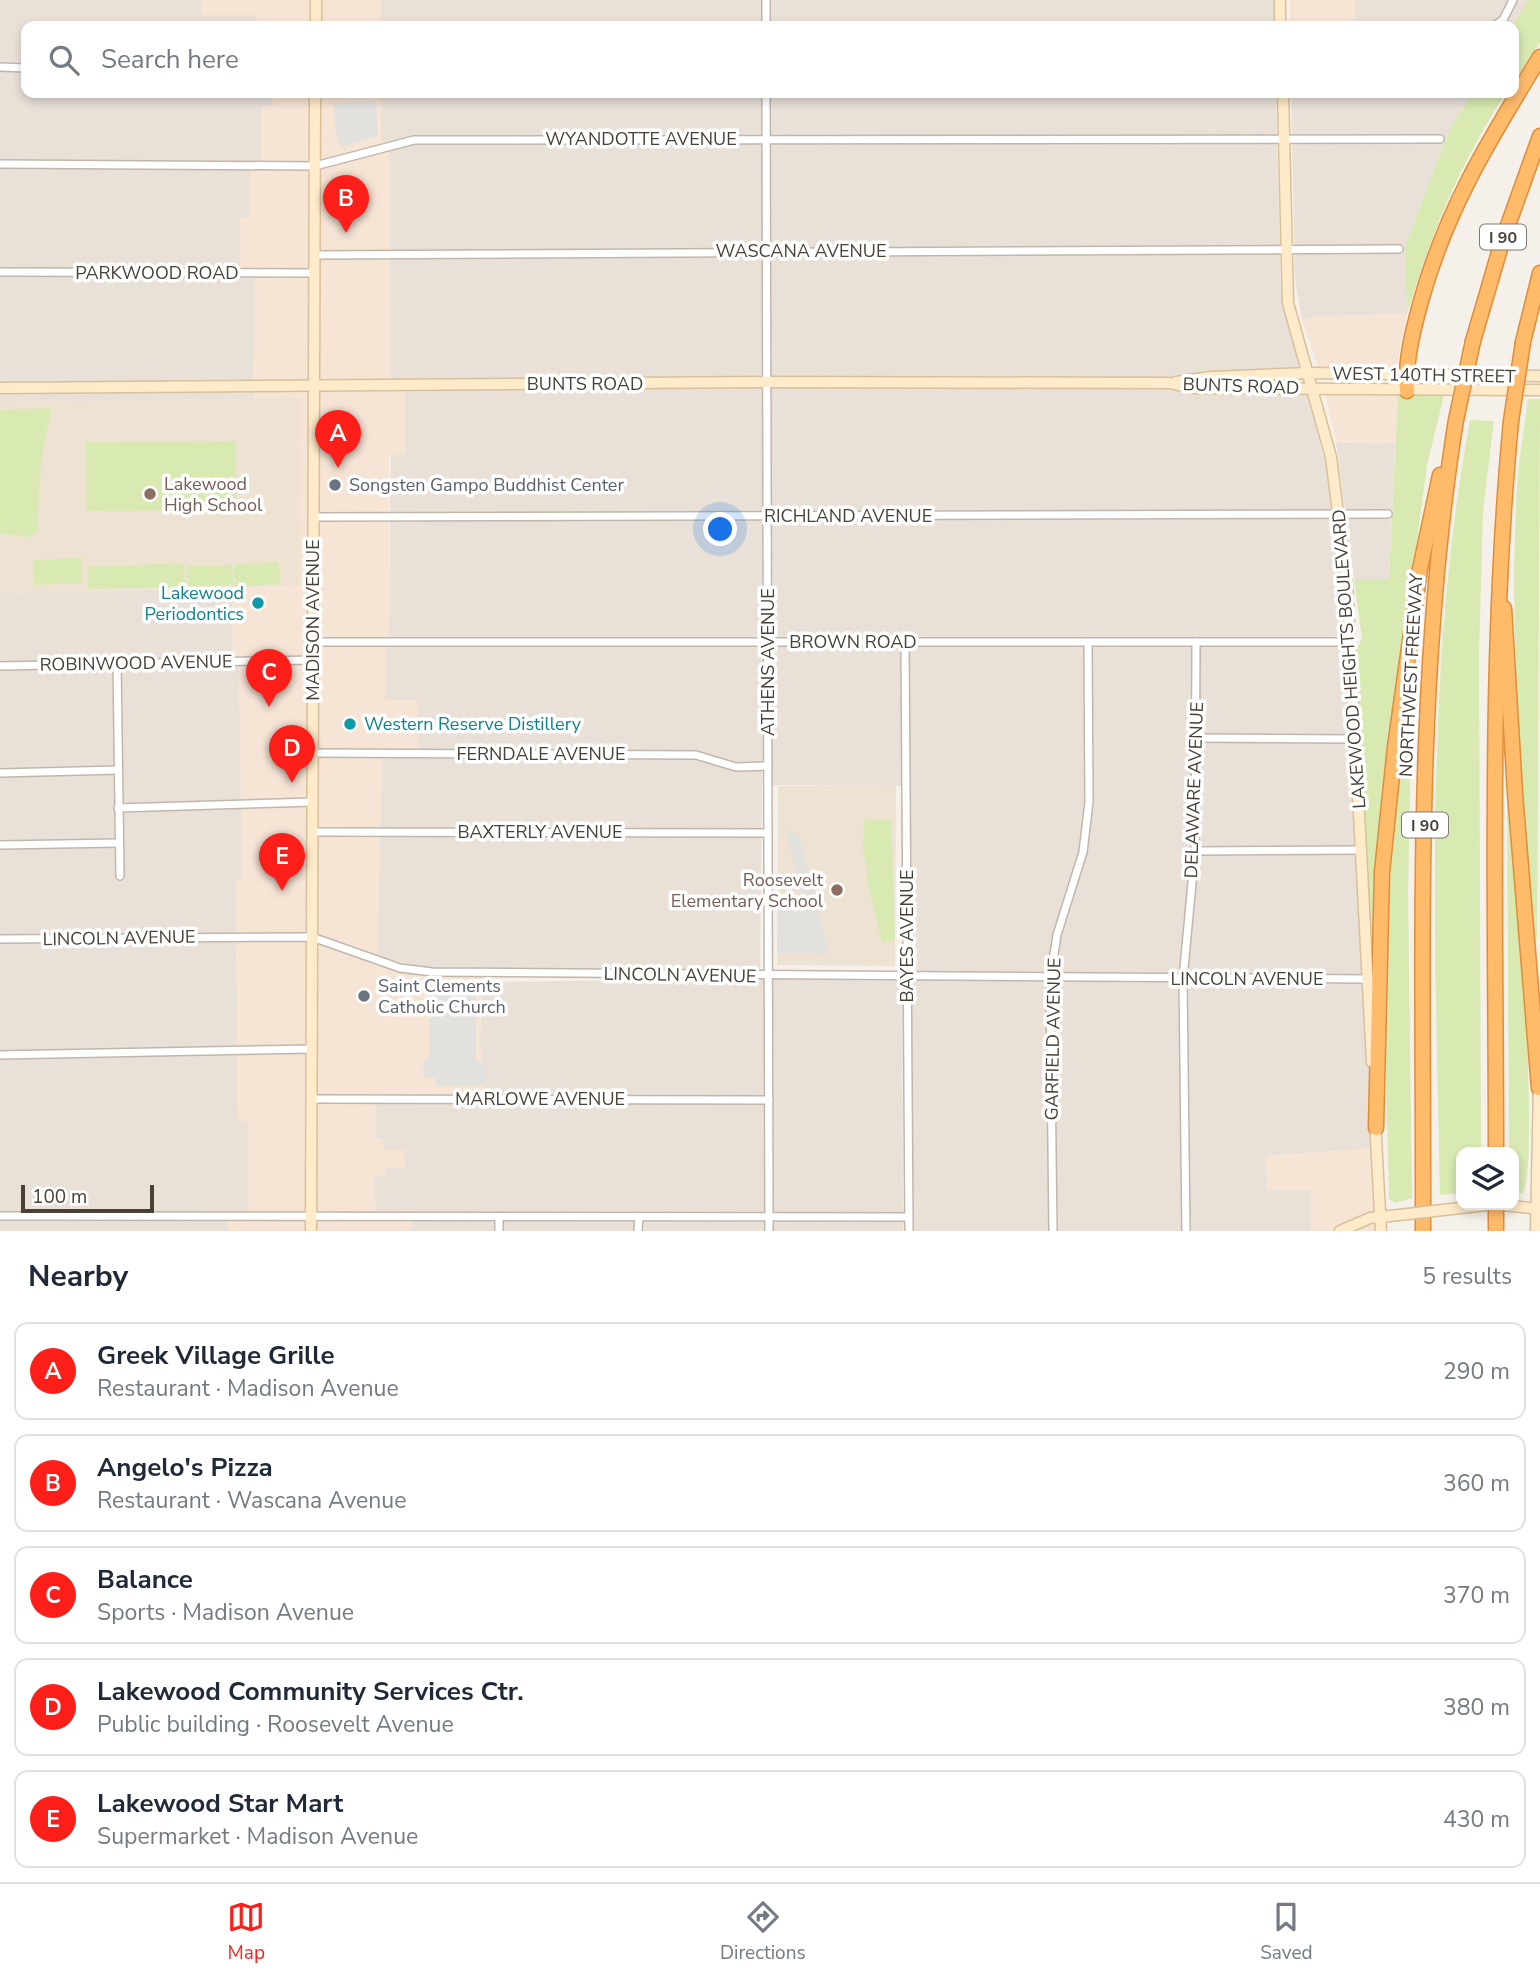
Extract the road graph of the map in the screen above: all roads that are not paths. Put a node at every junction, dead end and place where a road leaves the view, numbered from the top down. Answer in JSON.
{"nodes":[{"id":1,"x":316,"y":0,"type":"edge"},
{"id":2,"x":766,"y":0,"type":"edge"},
{"id":3,"x":1280,"y":0,"type":"edge"},
{"id":4,"x":1513,"y":0,"type":"edge"},
{"id":5,"x":316,"y":21,"type":"edge"},
{"id":6,"x":766,"y":21,"type":"edge"},
{"id":7,"x":1280,"y":21,"type":"edge"},
{"id":8,"x":1502,"y":21,"type":"edge"},
{"id":9,"x":1540,"y":57,"type":"edge"},
{"id":10,"x":0,"y":67,"type":"edge"},
{"id":11,"x":21,"y":68,"type":"edge"},
{"id":12,"x":1519,"y":90,"type":"edge"},
{"id":13,"x":315,"y":98,"type":"edge"},
{"id":14,"x":766,"y":98,"type":"edge"},
{"id":15,"x":1283,"y":98,"type":"edge"},
{"id":16,"x":1514,"y":98,"type":"edge"},
{"id":17,"x":1540,"y":136,"type":"edge"},
{"id":18,"x":766,"y":138,"type":"junction"},
{"id":19,"x":1285,"y":138,"type":"junction"},
{"id":20,"x":1440,"y":139,"type":"dead end"},
{"id":21,"x":0,"y":164,"type":"edge"},
{"id":22,"x":315,"y":166,"type":"junction"},
{"id":23,"x":1399,"y":249,"type":"dead end"},
{"id":24,"x":766,"y":251,"type":"junction"},
{"id":25,"x":1287,"y":251,"type":"junction"},
{"id":26,"x":315,"y":255,"type":"junction"},
{"id":27,"x":0,"y":272,"type":"edge"},
{"id":28,"x":315,"y":273,"type":"junction"},
{"id":29,"x":1540,"y":273,"type":"edge"},
{"id":30,"x":1308,"y":373,"type":"junction"},
{"id":31,"x":1406,"y":375,"type":"junction"},
{"id":32,"x":1540,"y":376,"type":"edge"},
{"id":33,"x":767,"y":383,"type":"junction"},
{"id":34,"x":1170,"y":383,"type":"junction"},
{"id":35,"x":314,"y":386,"type":"junction"},
{"id":36,"x":0,"y":388,"type":"edge"},
{"id":37,"x":1312,"y":388,"type":"junction"},
{"id":38,"x":1540,"y":390,"type":"edge"},
{"id":39,"x":1407,"y":391,"type":"junction"},
{"id":40,"x":1456,"y":420,"type":"junction"},
{"id":41,"x":1388,"y":514,"type":"dead end"},
{"id":42,"x":1340,"y":515,"type":"junction"},
{"id":43,"x":767,"y":516,"type":"junction"},
{"id":44,"x":314,"y":517,"type":"junction"},
{"id":45,"x":1499,"y":586,"type":"junction"},
{"id":46,"x":313,"y":642,"type":"junction"},
{"id":47,"x":767,"y":642,"type":"junction"},
{"id":48,"x":905,"y":642,"type":"junction"},
{"id":49,"x":1088,"y":642,"type":"junction"},
{"id":50,"x":1196,"y":642,"type":"junction"},
{"id":51,"x":1350,"y":642,"type":"junction"},
{"id":52,"x":313,"y":660,"type":"junction"},
{"id":53,"x":117,"y":662,"type":"junction"},
{"id":54,"x":0,"y":666,"type":"edge"},
{"id":55,"x":1198,"y":738,"type":"junction"},
{"id":56,"x":1356,"y":739,"type":"junction"},
{"id":57,"x":313,"y":753,"type":"junction"},
{"id":58,"x":768,"y":766,"type":"junction"},
{"id":59,"x":118,"y":770,"type":"junction"},
{"id":60,"x":0,"y":773,"type":"edge"},
{"id":61,"x":313,"y":802,"type":"junction"},
{"id":62,"x":118,"y":808,"type":"junction"},
{"id":63,"x":313,"y":832,"type":"junction"},
{"id":64,"x":768,"y":833,"type":"junction"},
{"id":65,"x":119,"y":843,"type":"junction"},
{"id":66,"x":0,"y":845,"type":"edge"},
{"id":67,"x":1361,"y":850,"type":"junction"},
{"id":68,"x":1195,"y":851,"type":"junction"},
{"id":69,"x":120,"y":876,"type":"dead end"},
{"id":70,"x":312,"y":937,"type":"junction"},
{"id":71,"x":0,"y":939,"type":"edge"},
{"id":72,"x":768,"y":976,"type":"junction"},
{"id":73,"x":908,"y":977,"type":"junction"},
{"id":74,"x":1050,"y":979,"type":"junction"},
{"id":75,"x":1183,"y":979,"type":"junction"},
{"id":76,"x":1366,"y":979,"type":"junction"},
{"id":77,"x":1540,"y":1036,"type":"edge"},
{"id":78,"x":312,"y":1049,"type":"junction"},
{"id":79,"x":0,"y":1055,"type":"edge"},
{"id":80,"x":1539,"y":1088,"type":"edge"},
{"id":81,"x":312,"y":1099,"type":"junction"},
{"id":82,"x":769,"y":1100,"type":"junction"},
{"id":83,"x":1376,"y":1128,"type":"junction"},
{"id":84,"x":1496,"y":1147,"type":"edge"},
{"id":85,"x":1519,"y":1205,"type":"edge"},
{"id":86,"x":1456,"y":1209,"type":"edge"},
{"id":87,"x":1496,"y":1210,"type":"edge"},
{"id":88,"x":1539,"y":1210,"type":"edge"},
{"id":89,"x":0,"y":1216,"type":"edge"},
{"id":90,"x":311,"y":1217,"type":"junction"},
{"id":91,"x":499,"y":1217,"type":"junction"},
{"id":92,"x":639,"y":1217,"type":"junction"},
{"id":93,"x":769,"y":1217,"type":"junction"},
{"id":94,"x":909,"y":1217,"type":"junction"},
{"id":95,"x":1381,"y":1218,"type":"junction"},
{"id":96,"x":311,"y":1231,"type":"edge"},
{"id":97,"x":499,"y":1231,"type":"edge"},
{"id":98,"x":638,"y":1231,"type":"edge"},
{"id":99,"x":769,"y":1231,"type":"edge"},
{"id":100,"x":909,"y":1231,"type":"edge"},
{"id":101,"x":1053,"y":1231,"type":"edge"},
{"id":102,"x":1186,"y":1231,"type":"edge"},
{"id":103,"x":1340,"y":1231,"type":"edge"},
{"id":104,"x":1368,"y":1231,"type":"edge"},
{"id":105,"x":1381,"y":1231,"type":"edge"},
{"id":106,"x":1423,"y":1231,"type":"edge"},
{"id":107,"x":1496,"y":1231,"type":"edge"},
{"id":108,"x":1536,"y":1231,"type":"edge"}],
"edges":[{"from":1,"to":5,"type":"main road"},
{"from":2,"to":6,"type":"street"},
{"from":3,"to":7,"type":"main road"},
{"from":4,"to":8,"type":"street"},
{"from":9,"to":12,"type":"highway"},
{"from":10,"to":11,"type":"street"},
{"from":13,"to":22,"type":"main road","name":"MADISON AVENUE"},
{"from":14,"to":18,"type":"street","name":"ATHENS AVENUE"},
{"from":15,"to":19,"type":"main road","name":"LAKEWOOD HEIGHTS BOULEVARD"},
{"from":16,"to":31,"type":"highway"},
{"from":17,"to":40,"type":"highway","name":"NORTHWEST FREEWAY","number":"I 90","bridge":true},
{"from":18,"to":19,"type":"street","name":"WYANDOTTE AVENUE"},
{"from":18,"to":22,"type":"street","name":"WYANDOTTE AVENUE"},
{"from":18,"to":24,"type":"street","name":"ATHENS AVENUE"},
{"from":19,"to":20,"type":"street","name":"WYANDOTTE AVENUE"},
{"from":19,"to":25,"type":"main road","name":"LAKEWOOD HEIGHTS BOULEVARD"},
{"from":21,"to":22,"type":"street","name":"WYANDOTTE AVENUE"},
{"from":22,"to":26,"type":"main road","name":"MADISON AVENUE"},
{"from":23,"to":25,"type":"street","name":"WASCANA AVENUE"},
{"from":24,"to":25,"type":"street","name":"WASCANA AVENUE"},
{"from":24,"to":26,"type":"street","name":"WASCANA AVENUE"},
{"from":24,"to":33,"type":"street","name":"ATHENS AVENUE"},
{"from":25,"to":30,"type":"main road","name":"LAKEWOOD HEIGHTS BOULEVARD"},
{"from":26,"to":28,"type":"main road","name":"MADISON AVENUE"},
{"from":27,"to":28,"type":"street","name":"PARKWOOD ROAD"},
{"from":28,"to":35,"type":"main road","name":"MADISON AVENUE"},
{"from":29,"to":45,"type":"highway","bridge":true},
{"from":30,"to":31,"type":"main road","name":"WEST 140TH STREET"},
{"from":30,"to":34,"type":"main road","name":"BUNTS ROAD"},
{"from":30,"to":37,"type":"main road","name":"LAKEWOOD HEIGHTS BOULEVARD"},
{"from":31,"to":32,"type":"main road","name":"WEST 140TH STREET"},
{"from":31,"to":39,"type":"highway"},
{"from":33,"to":34,"type":"main road","name":"BUNTS ROAD"},
{"from":33,"to":35,"type":"main road","name":"BUNTS ROAD"},
{"from":33,"to":43,"type":"street","name":"ATHENS AVENUE"},
{"from":34,"to":37,"type":"main road","name":"BUNTS ROAD"},
{"from":35,"to":36,"type":"main road","name":"BUNTS ROAD"},
{"from":35,"to":44,"type":"main road","name":"MADISON AVENUE"},
{"from":37,"to":39,"type":"main road","name":"WEST 140TH STREET"},
{"from":37,"to":42,"type":"main road","name":"LAKEWOOD HEIGHTS BOULEVARD"},
{"from":38,"to":39,"type":"main road","name":"WEST 140TH STREET"},
{"from":40,"to":83,"type":"highway"},
{"from":40,"to":106,"type":"highway","name":"NORTHWEST FREEWAY","number":"I 90"},
{"from":41,"to":42,"type":"street","name":"RICHLAND AVENUE"},
{"from":42,"to":43,"type":"street","name":"RICHLAND AVENUE"},
{"from":42,"to":51,"type":"main road","name":"LAKEWOOD HEIGHTS BOULEVARD"},
{"from":43,"to":44,"type":"street","name":"RICHLAND AVENUE"},
{"from":43,"to":47,"type":"street","name":"ATHENS AVENUE"},
{"from":44,"to":46,"type":"main road","name":"MADISON AVENUE"},
{"from":45,"to":80,"type":"highway"},
{"from":45,"to":84,"type":"highway"},
{"from":46,"to":47,"type":"street","name":"BROWN ROAD"},
{"from":46,"to":52,"type":"main road","name":"MADISON AVENUE"},
{"from":47,"to":48,"type":"street","name":"BROWN ROAD"},
{"from":47,"to":58,"type":"street","name":"ATHENS AVENUE"},
{"from":48,"to":49,"type":"street","name":"BROWN ROAD"},
{"from":48,"to":73,"type":"street","name":"BAYES AVENUE"},
{"from":49,"to":50,"type":"street","name":"BROWN ROAD"},
{"from":49,"to":74,"type":"street","name":"GARFIELD AVENUE"},
{"from":50,"to":51,"type":"street","name":"BROWN ROAD"},
{"from":50,"to":55,"type":"street","name":"DELAWARE AVENUE"},
{"from":51,"to":56,"type":"main road","name":"LAKEWOOD HEIGHTS BOULEVARD"},
{"from":52,"to":53,"type":"street","name":"ROBINWOOD AVENUE"},
{"from":52,"to":57,"type":"main road","name":"MADISON AVENUE"},
{"from":53,"to":54,"type":"street","name":"ROBINWOOD AVENUE"},
{"from":53,"to":59,"type":"street"},
{"from":55,"to":56,"type":"street"},
{"from":55,"to":68,"type":"street","name":"DELAWARE AVENUE"},
{"from":56,"to":67,"type":"main road","name":"LAKEWOOD HEIGHTS BOULEVARD"},
{"from":57,"to":58,"type":"street","name":"FERNDALE AVENUE"},
{"from":57,"to":61,"type":"main road","name":"MADISON AVENUE"},
{"from":58,"to":64,"type":"street","name":"ATHENS AVENUE"},
{"from":59,"to":60,"type":"street"},
{"from":59,"to":62,"type":"street"},
{"from":61,"to":62,"type":"street"},
{"from":61,"to":63,"type":"main road","name":"MADISON AVENUE"},
{"from":62,"to":65,"type":"street"},
{"from":63,"to":64,"type":"street","name":"BAXTERLY AVENUE"},
{"from":63,"to":70,"type":"main road","name":"MADISON AVENUE"},
{"from":64,"to":72,"type":"street","name":"ATHENS AVENUE"},
{"from":65,"to":66,"type":"street"},
{"from":65,"to":69,"type":"street"},
{"from":67,"to":68,"type":"street"},
{"from":67,"to":76,"type":"main road","name":"LAKEWOOD HEIGHTS BOULEVARD"},
{"from":68,"to":75,"type":"street","name":"DELAWARE AVENUE"},
{"from":70,"to":71,"type":"street","name":"LINCOLN AVENUE"},
{"from":70,"to":72,"type":"street","name":"LINCOLN AVENUE"},
{"from":70,"to":78,"type":"main road","name":"MADISON AVENUE"},
{"from":72,"to":73,"type":"street","name":"LINCOLN AVENUE"},
{"from":72,"to":82,"type":"street","name":"ATHENS AVENUE"},
{"from":73,"to":74,"type":"street","name":"LINCOLN AVENUE"},
{"from":73,"to":94,"type":"street","name":"BAYES AVENUE"},
{"from":74,"to":75,"type":"street","name":"LINCOLN AVENUE"},
{"from":74,"to":101,"type":"street","name":"GARFIELD AVENUE"},
{"from":75,"to":76,"type":"street","name":"LINCOLN AVENUE"},
{"from":75,"to":102,"type":"street","name":"DELAWARE AVENUE"},
{"from":76,"to":83,"type":"main road","name":"LAKEWOOD HEIGHTS BOULEVARD"},
{"from":77,"to":80,"type":"main road"},
{"from":78,"to":79,"type":"street"},
{"from":78,"to":81,"type":"main road","name":"MADISON AVENUE"},
{"from":80,"to":88,"type":"main road"},
{"from":81,"to":82,"type":"street","name":"MARLOWE AVENUE"},
{"from":81,"to":90,"type":"main road","name":"MADISON AVENUE"},
{"from":82,"to":93,"type":"street","name":"ATHENS AVENUE"},
{"from":83,"to":95,"type":"main road","name":"LAKEWOOD HEIGHTS BOULEVARD"},
{"from":85,"to":88,"type":"main road"},
{"from":86,"to":95,"type":"main road","bridge":true},
{"from":87,"to":107,"type":"highway"},
{"from":88,"to":108,"type":"main road"},
{"from":89,"to":90,"type":"street"},
{"from":90,"to":91,"type":"street"},
{"from":90,"to":96,"type":"main road","name":"MADISON AVENUE"},
{"from":91,"to":92,"type":"street"},
{"from":91,"to":97,"type":"street"},
{"from":92,"to":93,"type":"street"},
{"from":92,"to":98,"type":"street"},
{"from":93,"to":94,"type":"street"},
{"from":93,"to":99,"type":"street","name":"ATHENS AVENUE"},
{"from":94,"to":100,"type":"street","name":"BAYES AVENUE"},
{"from":95,"to":103,"type":"main road"},
{"from":95,"to":104,"type":"main road"},
{"from":95,"to":105,"type":"main road","name":"LAKEWOOD HEIGHTS BOULEVARD"}]}
